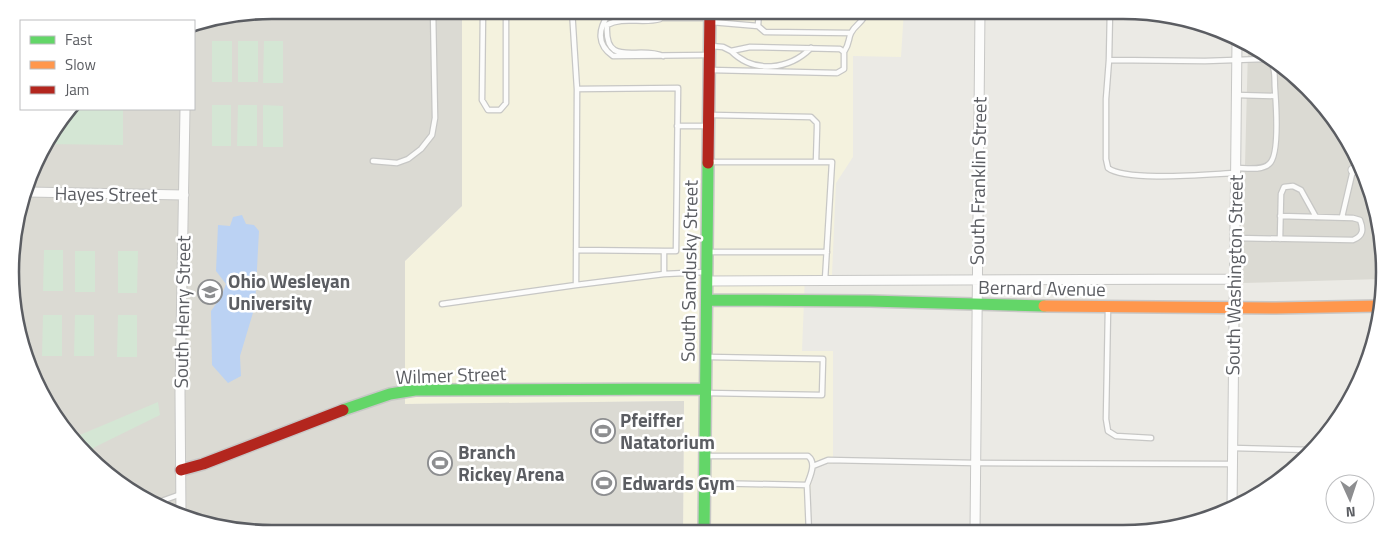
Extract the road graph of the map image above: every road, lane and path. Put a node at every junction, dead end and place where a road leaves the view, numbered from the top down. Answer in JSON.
{"nodes":[{"id":1,"x":434,"y":19,"type":"edge"},
{"id":2,"x":482,"y":19,"type":"edge"},
{"id":3,"x":506,"y":19,"type":"edge"},
{"id":4,"x":573,"y":19,"type":"edge"},
{"id":5,"x":605,"y":19,"type":"edge"},
{"id":6,"x":661,"y":19,"type":"edge"},
{"id":7,"x":710,"y":19,"type":"edge"},
{"id":8,"x":721,"y":19,"type":"edge"},
{"id":9,"x":758,"y":19,"type":"edge"},
{"id":10,"x":865,"y":19,"type":"edge"},
{"id":11,"x":980,"y":19,"type":"edge"},
{"id":12,"x":1110,"y":19,"type":"edge"},
{"id":13,"x":758,"y":26,"type":"junction"},
{"id":14,"x":851,"y":33,"type":"junction"},
{"id":15,"x":1237,"y":46,"type":"edge"},
{"id":16,"x":811,"y":48,"type":"junction"},
{"id":17,"x":710,"y":51,"type":"junction"},
{"id":18,"x":731,"y":51,"type":"junction"},
{"id":19,"x":844,"y":52,"type":"junction"},
{"id":20,"x":665,"y":56,"type":"junction"},
{"id":21,"x":1261,"y":59,"type":"edge"},
{"id":22,"x":1109,"y":60,"type":"junction"},
{"id":23,"x":1236,"y":61,"type":"junction"},
{"id":24,"x":1274,"y":69,"type":"edge"},
{"id":25,"x":710,"y":70,"type":"junction"},
{"id":26,"x":577,"y":89,"type":"junction"},
{"id":27,"x":1236,"y":95,"type":"junction"},
{"id":28,"x":1275,"y":96,"type":"junction"},
{"id":29,"x":185,"y":110,"type":"edge"},
{"id":30,"x":709,"y":121,"type":"junction"},
{"id":31,"x":677,"y":126,"type":"junction"},
{"id":32,"x":373,"y":162,"type":"dead end"},
{"id":33,"x":708,"y":162,"type":"junction"},
{"id":34,"x":816,"y":162,"type":"junction"},
{"id":35,"x":1236,"y":170,"type":"junction"},
{"id":36,"x":1356,"y":173,"type":"edge"},
{"id":37,"x":32,"y":192,"type":"edge"},
{"id":38,"x":184,"y":195,"type":"junction"},
{"id":39,"x":1280,"y":216,"type":"junction"},
{"id":40,"x":1316,"y":216,"type":"junction"},
{"id":41,"x":1342,"y":217,"type":"junction"},
{"id":42,"x":1234,"y":238,"type":"junction"},
{"id":43,"x":1280,"y":239,"type":"junction"},
{"id":44,"x":576,"y":250,"type":"junction"},
{"id":45,"x":664,"y":251,"type":"junction"},
{"id":46,"x":707,"y":252,"type":"junction"},
{"id":47,"x":827,"y":252,"type":"junction"},
{"id":48,"x":664,"y":274,"type":"junction"},
{"id":49,"x":707,"y":276,"type":"junction"},
{"id":50,"x":977,"y":279,"type":"junction"},
{"id":51,"x":1233,"y":279,"type":"junction"},
{"id":52,"x":825,"y":280,"type":"junction"},
{"id":53,"x":576,"y":285,"type":"junction"},
{"id":54,"x":707,"y":300,"type":"junction"},
{"id":55,"x":442,"y":304,"type":"dead end"},
{"id":56,"x":977,"y":305,"type":"junction"},
{"id":57,"x":1374,"y":306,"type":"edge"},
{"id":58,"x":1108,"y":307,"type":"junction"},
{"id":59,"x":1234,"y":307,"type":"junction"},
{"id":60,"x":706,"y":356,"type":"junction"},
{"id":61,"x":705,"y":391,"type":"junction"},
{"id":62,"x":1151,"y":438,"type":"dead end"},
{"id":63,"x":1233,"y":448,"type":"junction"},
{"id":64,"x":1303,"y":450,"type":"edge"},
{"id":65,"x":705,"y":456,"type":"junction"},
{"id":66,"x":975,"y":463,"type":"junction"},
{"id":67,"x":1232,"y":464,"type":"junction"},
{"id":68,"x":813,"y":466,"type":"junction"},
{"id":69,"x":181,"y":470,"type":"junction"},
{"id":70,"x":704,"y":483,"type":"junction"},
{"id":71,"x":807,"y":485,"type":"junction"},
{"id":72,"x":181,"y":494,"type":"junction"},
{"id":73,"x":163,"y":500,"type":"edge"},
{"id":74,"x":1232,"y":500,"type":"edge"},
{"id":75,"x":181,"y":508,"type":"edge"},
{"id":76,"x":704,"y":525,"type":"edge"},
{"id":77,"x":808,"y":525,"type":"edge"},
{"id":78,"x":975,"y":525,"type":"edge"}],
"edges":[{"from":1,"to":32,"type":"lane"},
{"from":2,"to":3,"type":"lane"},
{"from":4,"to":26,"type":"lane"},
{"from":5,"to":20,"type":"lane"},
{"from":6,"to":20,"type":"lane"},
{"from":7,"to":17,"type":"street","name":"South Sandusky Street"},
{"from":8,"to":13,"type":"lane"},
{"from":9,"to":13,"type":"lane"},
{"from":10,"to":14,"type":"lane"},
{"from":11,"to":50,"type":"street","name":"South Franklin Street"},
{"from":12,"to":22,"type":"lane"},
{"from":13,"to":14,"type":"lane"},
{"from":14,"to":19,"type":"lane"},
{"from":15,"to":23,"type":"street","name":"South Washington Street"},
{"from":16,"to":18,"type":"lane"},
{"from":16,"to":18,"type":"lane"},
{"from":16,"to":19,"type":"lane"},
{"from":17,"to":18,"type":"lane"},
{"from":17,"to":20,"type":"lane"},
{"from":17,"to":25,"type":"street","name":"South Sandusky Street"},
{"from":19,"to":25,"type":"lane"},
{"from":21,"to":23,"type":"lane"},
{"from":22,"to":23,"type":"lane"},
{"from":22,"to":35,"type":"lane"},
{"from":23,"to":27,"type":"street","name":"South Washington Street"},
{"from":24,"to":28,"type":"lane"},
{"from":25,"to":30,"type":"street","name":"South Sandusky Street"},
{"from":26,"to":31,"type":"lane"},
{"from":26,"to":44,"type":"lane"},
{"from":27,"to":28,"type":"lane"},
{"from":27,"to":35,"type":"street","name":"South Washington Street"},
{"from":28,"to":35,"type":"lane"},
{"from":29,"to":38,"type":"street","name":"South Henry Street"},
{"from":30,"to":31,"type":"lane"},
{"from":30,"to":33,"type":"street","name":"South Sandusky Street"},
{"from":30,"to":34,"type":"lane"},
{"from":31,"to":45,"type":"lane"},
{"from":33,"to":34,"type":"lane"},
{"from":33,"to":46,"type":"street","name":"South Sandusky Street"},
{"from":34,"to":47,"type":"lane"},
{"from":35,"to":42,"type":"street","name":"South Washington Street"},
{"from":36,"to":41,"type":"lane"},
{"from":37,"to":38,"type":"street","name":"Hayes Street"},
{"from":38,"to":69,"type":"street","name":"South Henry Street"},
{"from":39,"to":40,"type":"lane"},
{"from":39,"to":40,"type":"lane"},
{"from":39,"to":43,"type":"lane"},
{"from":40,"to":41,"type":"lane"},
{"from":41,"to":43,"type":"lane"},
{"from":42,"to":43,"type":"lane"},
{"from":42,"to":51,"type":"street","name":"South Washington Street"},
{"from":44,"to":45,"type":"lane"},
{"from":44,"to":53,"type":"lane"},
{"from":45,"to":48,"type":"lane"},
{"from":46,"to":47,"type":"lane"},
{"from":46,"to":49,"type":"street","name":"South Sandusky Street"},
{"from":47,"to":52,"type":"lane"},
{"from":48,"to":49,"type":"lane"},
{"from":48,"to":53,"type":"lane"},
{"from":49,"to":52,"type":"street","name":"Bernard Avenue"},
{"from":49,"to":54,"type":"street","name":"South Sandusky Street"},
{"from":50,"to":51,"type":"street","name":"Bernard Avenue"},
{"from":50,"to":52,"type":"street","name":"Bernard Avenue"},
{"from":50,"to":56,"type":"street","name":"South Franklin Street"},
{"from":51,"to":59,"type":"street","name":"South Washington Street"},
{"from":53,"to":55,"type":"lane"},
{"from":54,"to":56,"type":"street","name":"Bernard Avenue"},
{"from":54,"to":60,"type":"street","name":"South Sandusky Street"},
{"from":56,"to":58,"type":"street","name":"Bernard Avenue"},
{"from":56,"to":66,"type":"street","name":"South Franklin Street"},
{"from":57,"to":59,"type":"street","name":"Bernard Avenue"},
{"from":58,"to":59,"type":"street","name":"Bernard Avenue"},
{"from":58,"to":62,"type":"lane"},
{"from":59,"to":63,"type":"street","name":"South Washington Street"},
{"from":60,"to":61,"type":"street","name":"South Sandusky Street"},
{"from":60,"to":61,"type":"lane"},
{"from":61,"to":65,"type":"street","name":"South Sandusky Street"},
{"from":61,"to":69,"type":"street","name":"Wilmer Street"},
{"from":63,"to":64,"type":"lane"},
{"from":63,"to":67,"type":"street","name":"South Washington Street"},
{"from":65,"to":68,"type":"lane"},
{"from":65,"to":70,"type":"street","name":"South Sandusky Street"},
{"from":66,"to":67,"type":"lane"},
{"from":66,"to":68,"type":"lane"},
{"from":66,"to":78,"type":"street","name":"South Franklin Street"},
{"from":67,"to":74,"type":"street","name":"South Washington Street"},
{"from":68,"to":71,"type":"lane"},
{"from":69,"to":72,"type":"street","name":"South Henry Street"},
{"from":70,"to":71,"type":"lane"},
{"from":70,"to":76,"type":"street","name":"South Sandusky Street"},
{"from":71,"to":77,"type":"lane"},
{"from":72,"to":73,"type":"lane"},
{"from":72,"to":75,"type":"street","name":"South Henry Street"}]}
